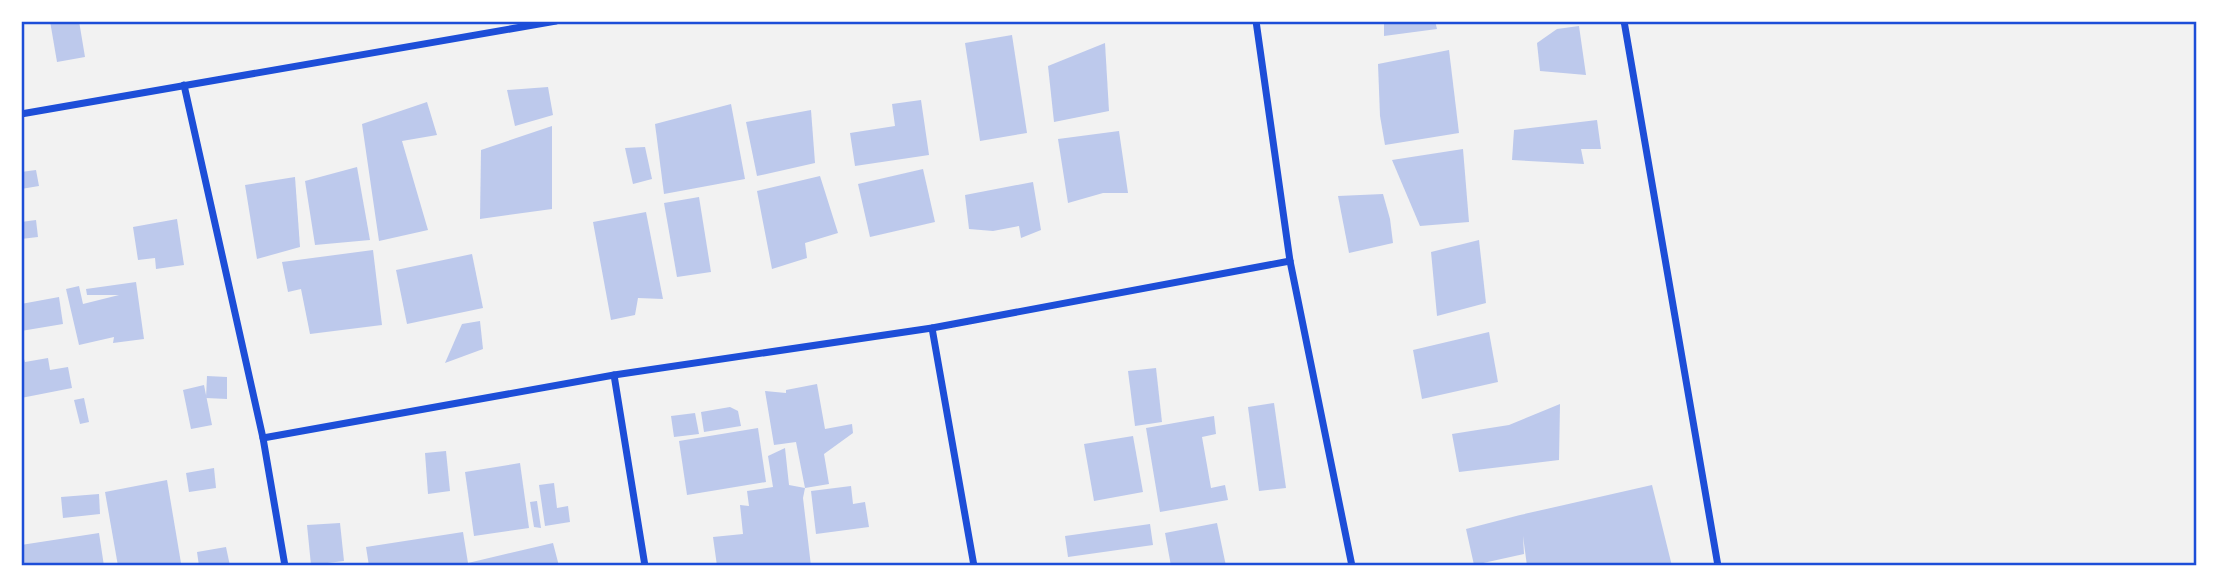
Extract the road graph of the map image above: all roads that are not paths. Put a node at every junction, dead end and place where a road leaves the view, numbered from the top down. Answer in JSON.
{"nodes":[{"id":1,"x":556,"y":21,"type":"edge"},
{"id":2,"x":1256,"y":21,"type":"edge"},
{"id":3,"x":1624,"y":21,"type":"edge"},
{"id":4,"x":184,"y":85,"type":"junction"},
{"id":5,"x":21,"y":114,"type":"edge"},
{"id":6,"x":1290,"y":261,"type":"junction"},
{"id":7,"x":932,"y":328,"type":"junction"},
{"id":8,"x":614,"y":375,"type":"junction"},
{"id":9,"x":263,"y":438,"type":"junction"},
{"id":10,"x":285,"y":566,"type":"edge"},
{"id":11,"x":645,"y":566,"type":"edge"},
{"id":12,"x":974,"y":566,"type":"edge"},
{"id":13,"x":1352,"y":566,"type":"edge"},
{"id":14,"x":1718,"y":566,"type":"edge"}],
"edges":[{"from":1,"to":4,"type":"street"},
{"from":2,"to":6,"type":"street"},
{"from":3,"to":14,"type":"street"},
{"from":4,"to":5,"type":"street"},
{"from":4,"to":9,"type":"street"},
{"from":6,"to":7,"type":"street"},
{"from":6,"to":13,"type":"street"},
{"from":7,"to":8,"type":"street"},
{"from":7,"to":12,"type":"street"},
{"from":8,"to":9,"type":"street"},
{"from":8,"to":11,"type":"street"},
{"from":9,"to":10,"type":"street"}]}
